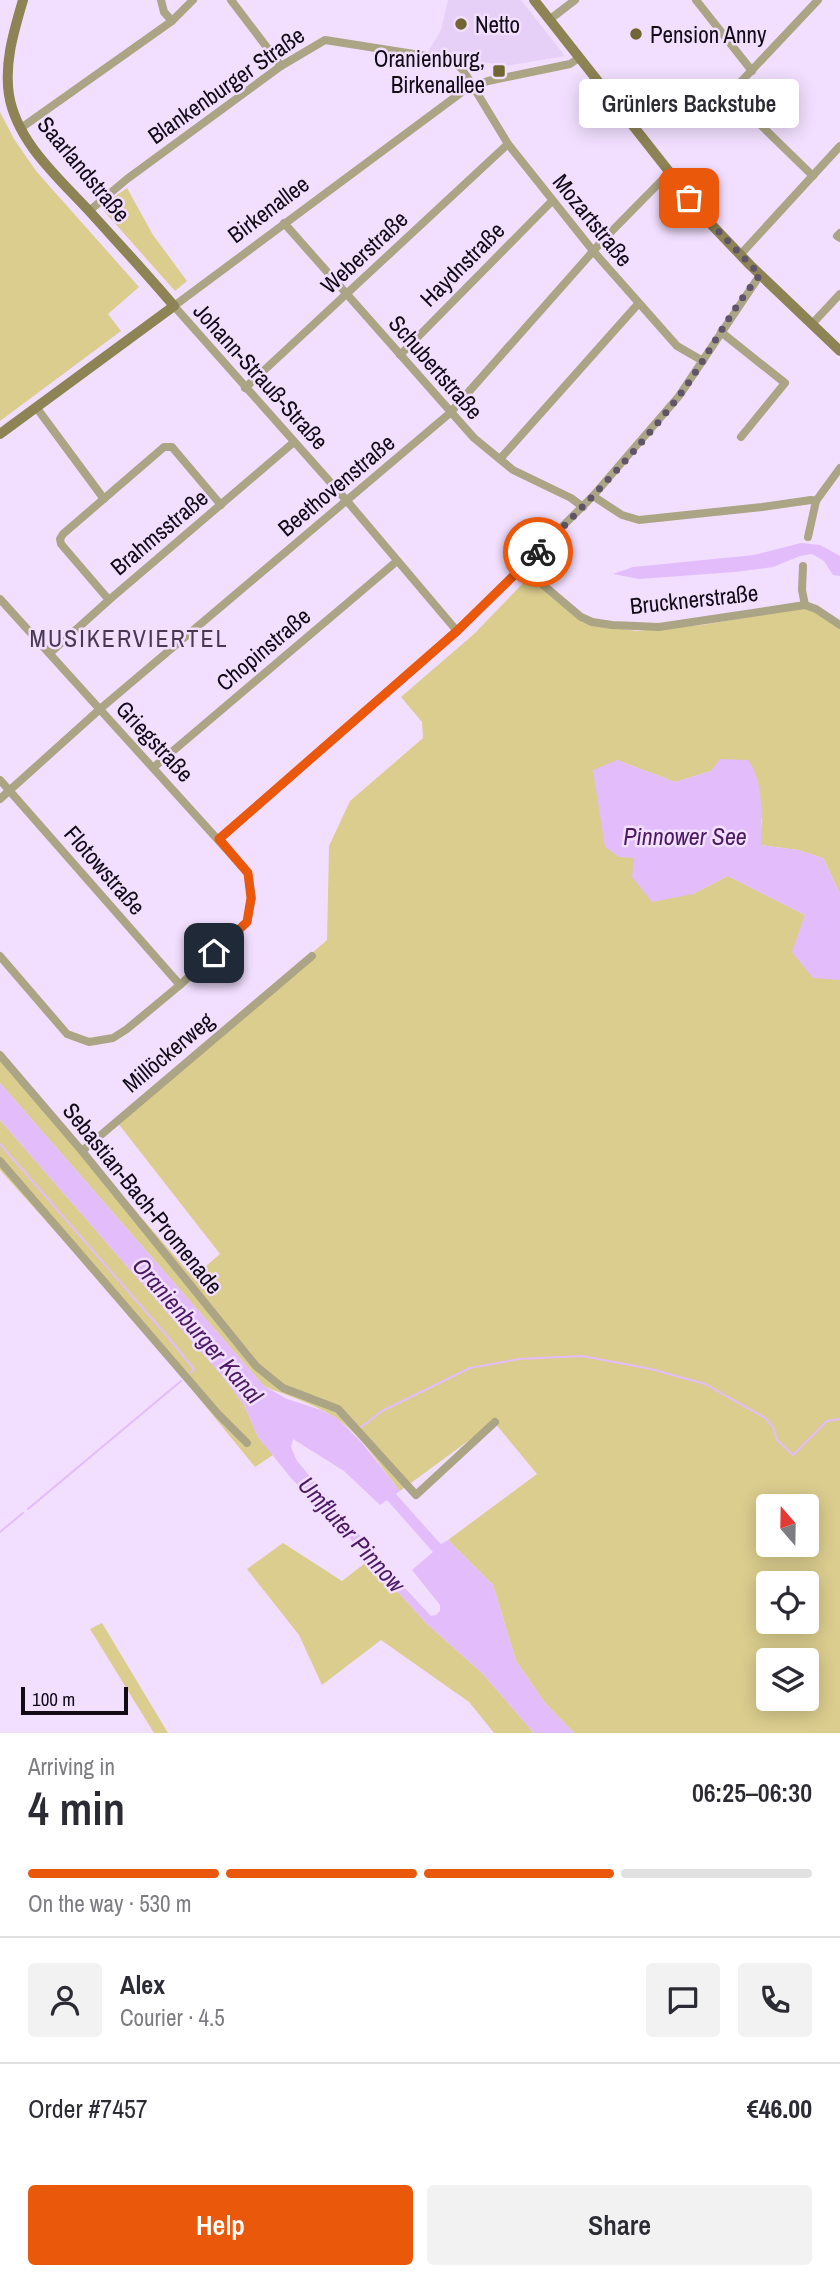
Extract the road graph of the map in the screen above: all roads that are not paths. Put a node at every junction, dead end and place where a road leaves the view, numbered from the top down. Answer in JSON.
{"nodes":[{"id":1,"x":23,"y":0,"type":"edge"},
{"id":2,"x":161,"y":0,"type":"edge"},
{"id":3,"x":192,"y":0,"type":"edge"},
{"id":4,"x":231,"y":0,"type":"edge"},
{"id":5,"x":534,"y":0,"type":"edge"},
{"id":6,"x":575,"y":0,"type":"edge"},
{"id":7,"x":696,"y":0,"type":"edge"},
{"id":8,"x":818,"y":0,"type":"edge"},
{"id":9,"x":550,"y":20,"type":"junction"},
{"id":10,"x":172,"y":21,"type":"junction"},
{"id":11,"x":579,"y":58,"type":"junction"},
{"id":12,"x":281,"y":66,"type":"junction"},
{"id":13,"x":752,"y":71,"type":"junction"},
{"id":14,"x":473,"y":86,"type":"junction"},
{"id":15,"x":21,"y":128,"type":"junction"},
{"id":16,"x":508,"y":144,"type":"junction"},
{"id":17,"x":840,"y":146,"type":"edge"},
{"id":18,"x":669,"y":173,"type":"junction"},
{"id":19,"x":813,"y":176,"type":"junction"},
{"id":20,"x":552,"y":201,"type":"junction"},
{"id":21,"x":89,"y":211,"type":"junction"},
{"id":22,"x":284,"y":223,"type":"junction"},
{"id":23,"x":594,"y":252,"type":"junction"},
{"id":24,"x":740,"y":255,"type":"junction"},
{"id":25,"x":760,"y":275,"type":"junction"},
{"id":26,"x":840,"y":293,"type":"edge"},
{"id":27,"x":347,"y":294,"type":"junction"},
{"id":28,"x":638,"y":304,"type":"junction"},
{"id":29,"x":174,"y":306,"type":"junction"},
{"id":30,"x":812,"y":324,"type":"junction"},
{"id":31,"x":721,"y":332,"type":"junction"},
{"id":32,"x":840,"y":351,"type":"edge"},
{"id":33,"x":400,"y":355,"type":"junction"},
{"id":34,"x":704,"y":361,"type":"junction"},
{"id":35,"x":245,"y":388,"type":"junction"},
{"id":36,"x":36,"y":407,"type":"junction"},
{"id":37,"x":450,"y":413,"type":"junction"},
{"id":38,"x":0,"y":434,"type":"edge"},
{"id":39,"x":741,"y":437,"type":"dead end"},
{"id":40,"x":295,"y":442,"type":"junction"},
{"id":41,"x":500,"y":458,"type":"junction"},
{"id":42,"x":840,"y":468,"type":"edge"},
{"id":43,"x":593,"y":496,"type":"junction"},
{"id":44,"x":104,"y":499,"type":"junction"},
{"id":45,"x":347,"y":501,"type":"junction"},
{"id":46,"x":816,"y":501,"type":"junction"},
{"id":47,"x":220,"y":505,"type":"junction"},
{"id":48,"x":583,"y":507,"type":"junction"},
{"id":49,"x":808,"y":537,"type":"dead end"},
{"id":50,"x":397,"y":561,"type":"junction"},
{"id":51,"x":803,"y":566,"type":"dead end"},
{"id":52,"x":522,"y":568,"type":"junction"},
{"id":53,"x":0,"y":598,"type":"edge"},
{"id":54,"x":109,"y":600,"type":"junction"},
{"id":55,"x":805,"y":604,"type":"junction"},
{"id":56,"x":840,"y":625,"type":"edge"},
{"id":57,"x":457,"y":631,"type":"junction"},
{"id":58,"x":50,"y":653,"type":"junction"},
{"id":59,"x":100,"y":709,"type":"junction"},
{"id":60,"x":154,"y":767,"type":"junction"},
{"id":61,"x":0,"y":780,"type":"edge"},
{"id":62,"x":9,"y":790,"type":"junction"},
{"id":63,"x":0,"y":799,"type":"edge"},
{"id":64,"x":219,"y":839,"type":"junction"},
{"id":65,"x":0,"y":956,"type":"edge"},
{"id":66,"x":312,"y":956,"type":"dead end"},
{"id":67,"x":180,"y":985,"type":"junction"},
{"id":68,"x":0,"y":1055,"type":"edge"},
{"id":69,"x":82,"y":1151,"type":"junction"},
{"id":70,"x":0,"y":1161,"type":"edge"},
{"id":71,"x":495,"y":1422,"type":"dead end"},
{"id":72,"x":247,"y":1443,"type":"dead end"}],
"edges":[{"from":1,"to":15,"type":"street","name":"Saarlandstraße"},
{"from":2,"to":10,"type":"street"},
{"from":3,"to":10,"type":"street"},
{"from":4,"to":12,"type":"street"},
{"from":5,"to":9,"type":"street"},
{"from":6,"to":9,"type":"street"},
{"from":7,"to":13,"type":"street"},
{"from":8,"to":13,"type":"street"},
{"from":9,"to":11,"type":"street"},
{"from":10,"to":15,"type":"street"},
{"from":11,"to":14,"type":"street","name":"Birkenallee"},
{"from":11,"to":18,"type":"street"},
{"from":12,"to":14,"type":"street","name":"Blankenburger Straße"},
{"from":12,"to":21,"type":"street","name":"Blankenburger Straße"},
{"from":13,"to":19,"type":"street"},
{"from":14,"to":16,"type":"street","name":"Mozartstraße"},
{"from":14,"to":22,"type":"street","name":"Birkenallee"},
{"from":15,"to":21,"type":"street","name":"Saarlandstraße"},
{"from":16,"to":20,"type":"street","name":"Mozartstraße"},
{"from":16,"to":27,"type":"street","name":"Weberstraße"},
{"from":17,"to":19,"type":"street"},
{"from":18,"to":23,"type":"street","name":"Beethovenstraße"},
{"from":18,"to":24,"type":"street"},
{"from":19,"to":24,"type":"street"},
{"from":20,"to":23,"type":"street","name":"Mozartstraße"},
{"from":20,"to":33,"type":"street","name":"Haydnstraße"},
{"from":21,"to":29,"type":"street","name":"Saarlandstraße"},
{"from":22,"to":27,"type":"street","name":"Schubertstraße"},
{"from":22,"to":29,"type":"street","name":"Birkenallee"},
{"from":23,"to":28,"type":"street","name":"Mozartstraße"},
{"from":23,"to":37,"type":"street","name":"Beethovenstraße"},
{"from":24,"to":25,"type":"street"},
{"from":25,"to":30,"type":"street"},
{"from":25,"to":31,"type":"street"},
{"from":26,"to":30,"type":"street"},
{"from":27,"to":33,"type":"street","name":"Schubertstraße"},
{"from":27,"to":35,"type":"street","name":"Weberstraße"},
{"from":28,"to":34,"type":"street","name":"Mozartstraße"},
{"from":28,"to":41,"type":"street"},
{"from":29,"to":35,"type":"street","name":"Johann-Strauß-Straße"},
{"from":29,"to":36,"type":"street","name":"Birkenallee"},
{"from":30,"to":32,"type":"street"},
{"from":31,"to":34,"type":"street"},
{"from":31,"to":39,"type":"street"},
{"from":33,"to":37,"type":"street","name":"Schubertstraße"},
{"from":34,"to":43,"type":"street"},
{"from":35,"to":40,"type":"street","name":"Johann-Strauß-Straße"},
{"from":36,"to":38,"type":"street","name":"Birkenallee"},
{"from":36,"to":44,"type":"street"},
{"from":37,"to":41,"type":"street","name":"Schubertstraße"},
{"from":37,"to":45,"type":"street","name":"Beethovenstraße"},
{"from":40,"to":45,"type":"street","name":"Johann-Strauß-Straße"},
{"from":40,"to":47,"type":"street","name":"Brahmsstraße"},
{"from":41,"to":48,"type":"street","name":"Schubertstraße"},
{"from":42,"to":46,"type":"street"},
{"from":43,"to":46,"type":"street"},
{"from":43,"to":48,"type":"street"},
{"from":44,"to":47,"type":"street"},
{"from":44,"to":54,"type":"street"},
{"from":45,"to":50,"type":"street","name":"Johann-Strauß-Straße"},
{"from":45,"to":59,"type":"street","name":"Beethovenstraße"},
{"from":46,"to":49,"type":"street"},
{"from":47,"to":54,"type":"street","name":"Brahmsstraße"},
{"from":48,"to":52,"type":"street"},
{"from":50,"to":57,"type":"street","name":"Johann-Strauß-Straße"},
{"from":50,"to":60,"type":"street","name":"Chopinstraße"},
{"from":51,"to":55,"type":"street"},
{"from":52,"to":55,"type":"street","name":"Brucknerstraße"},
{"from":52,"to":57,"type":"street"},
{"from":53,"to":58,"type":"street","name":"Griegstraße"},
{"from":54,"to":58,"type":"street","name":"Brahmsstraße"},
{"from":55,"to":56,"type":"street"},
{"from":57,"to":64,"type":"street"},
{"from":58,"to":59,"type":"street","name":"Griegstraße"},
{"from":59,"to":60,"type":"street","name":"Griegstraße"},
{"from":59,"to":62,"type":"street","name":"Beethovenstraße"},
{"from":60,"to":64,"type":"street","name":"Griegstraße"},
{"from":61,"to":62,"type":"street","name":"Flotowstraße"},
{"from":62,"to":63,"type":"street","name":"Beethovenstraße"},
{"from":62,"to":67,"type":"street","name":"Flotowstraße"},
{"from":64,"to":67,"type":"street","name":"Griegstraße"},
{"from":65,"to":67,"type":"street"},
{"from":66,"to":69,"type":"street","name":"Millöckerweg"},
{"from":68,"to":69,"type":"street","name":"Sebastian-Bach-Promenade"},
{"from":69,"to":71,"type":"street","name":"Sebastian-Bach-Promenade"},
{"from":70,"to":72,"type":"street"}]}
